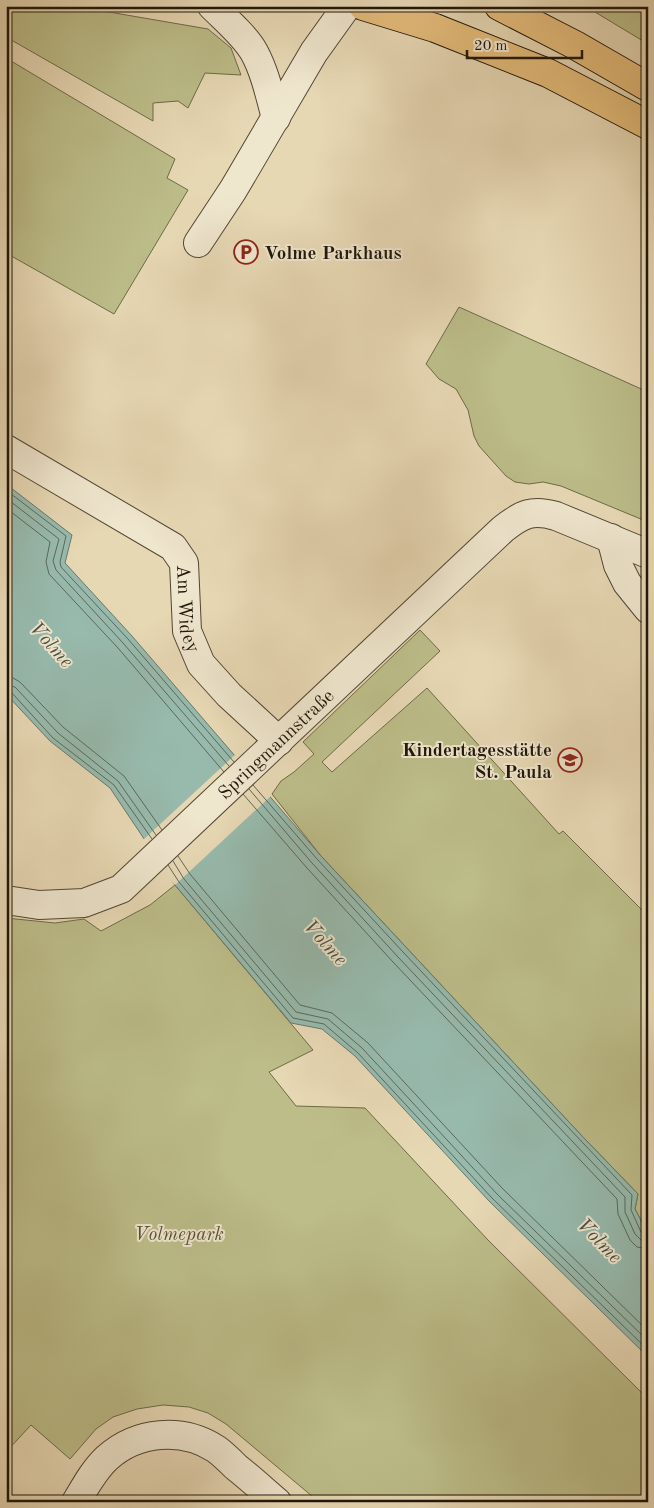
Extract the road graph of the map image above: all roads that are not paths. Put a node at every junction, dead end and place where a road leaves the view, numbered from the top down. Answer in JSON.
{"nodes":[{"id":1,"x":212,"y":6,"type":"edge"},
{"id":2,"x":347,"y":6,"type":"edge"},
{"id":3,"x":363,"y":6,"type":"edge"},
{"id":4,"x":499,"y":6,"type":"edge"},
{"id":5,"x":534,"y":16,"type":"edge"},
{"id":6,"x":648,"y":88,"type":"edge"},
{"id":7,"x":276,"y":118,"type":"junction"},
{"id":8,"x":648,"y":125,"type":"edge"},
{"id":9,"x":198,"y":242,"type":"dead end"},
{"id":10,"x":6,"y":450,"type":"edge"},
{"id":11,"x":611,"y":538,"type":"junction"},
{"id":12,"x":648,"y":554,"type":"edge"},
{"id":13,"x":648,"y":609,"type":"edge"},
{"id":14,"x":279,"y":741,"type":"junction"},
{"id":15,"x":6,"y":900,"type":"edge"},
{"id":16,"x":76,"y":1502,"type":"edge"},
{"id":17,"x":277,"y":1502,"type":"edge"}],
"edges":[{"from":1,"to":7,"type":"street"},
{"from":2,"to":7,"type":"street"},
{"from":3,"to":8,"type":"main road"},
{"from":4,"to":5,"type":"main road"},
{"from":5,"to":6,"type":"main road"},
{"from":7,"to":9,"type":"street"},
{"from":10,"to":14,"type":"street","name":"Am Widey"},
{"from":11,"to":12,"type":"street"},
{"from":11,"to":13,"type":"street"},
{"from":11,"to":14,"type":"street","name":"Springmannstraße"},
{"from":14,"to":15,"type":"street","name":"Springmannstraße"},
{"from":16,"to":17,"type":"street"}]}
